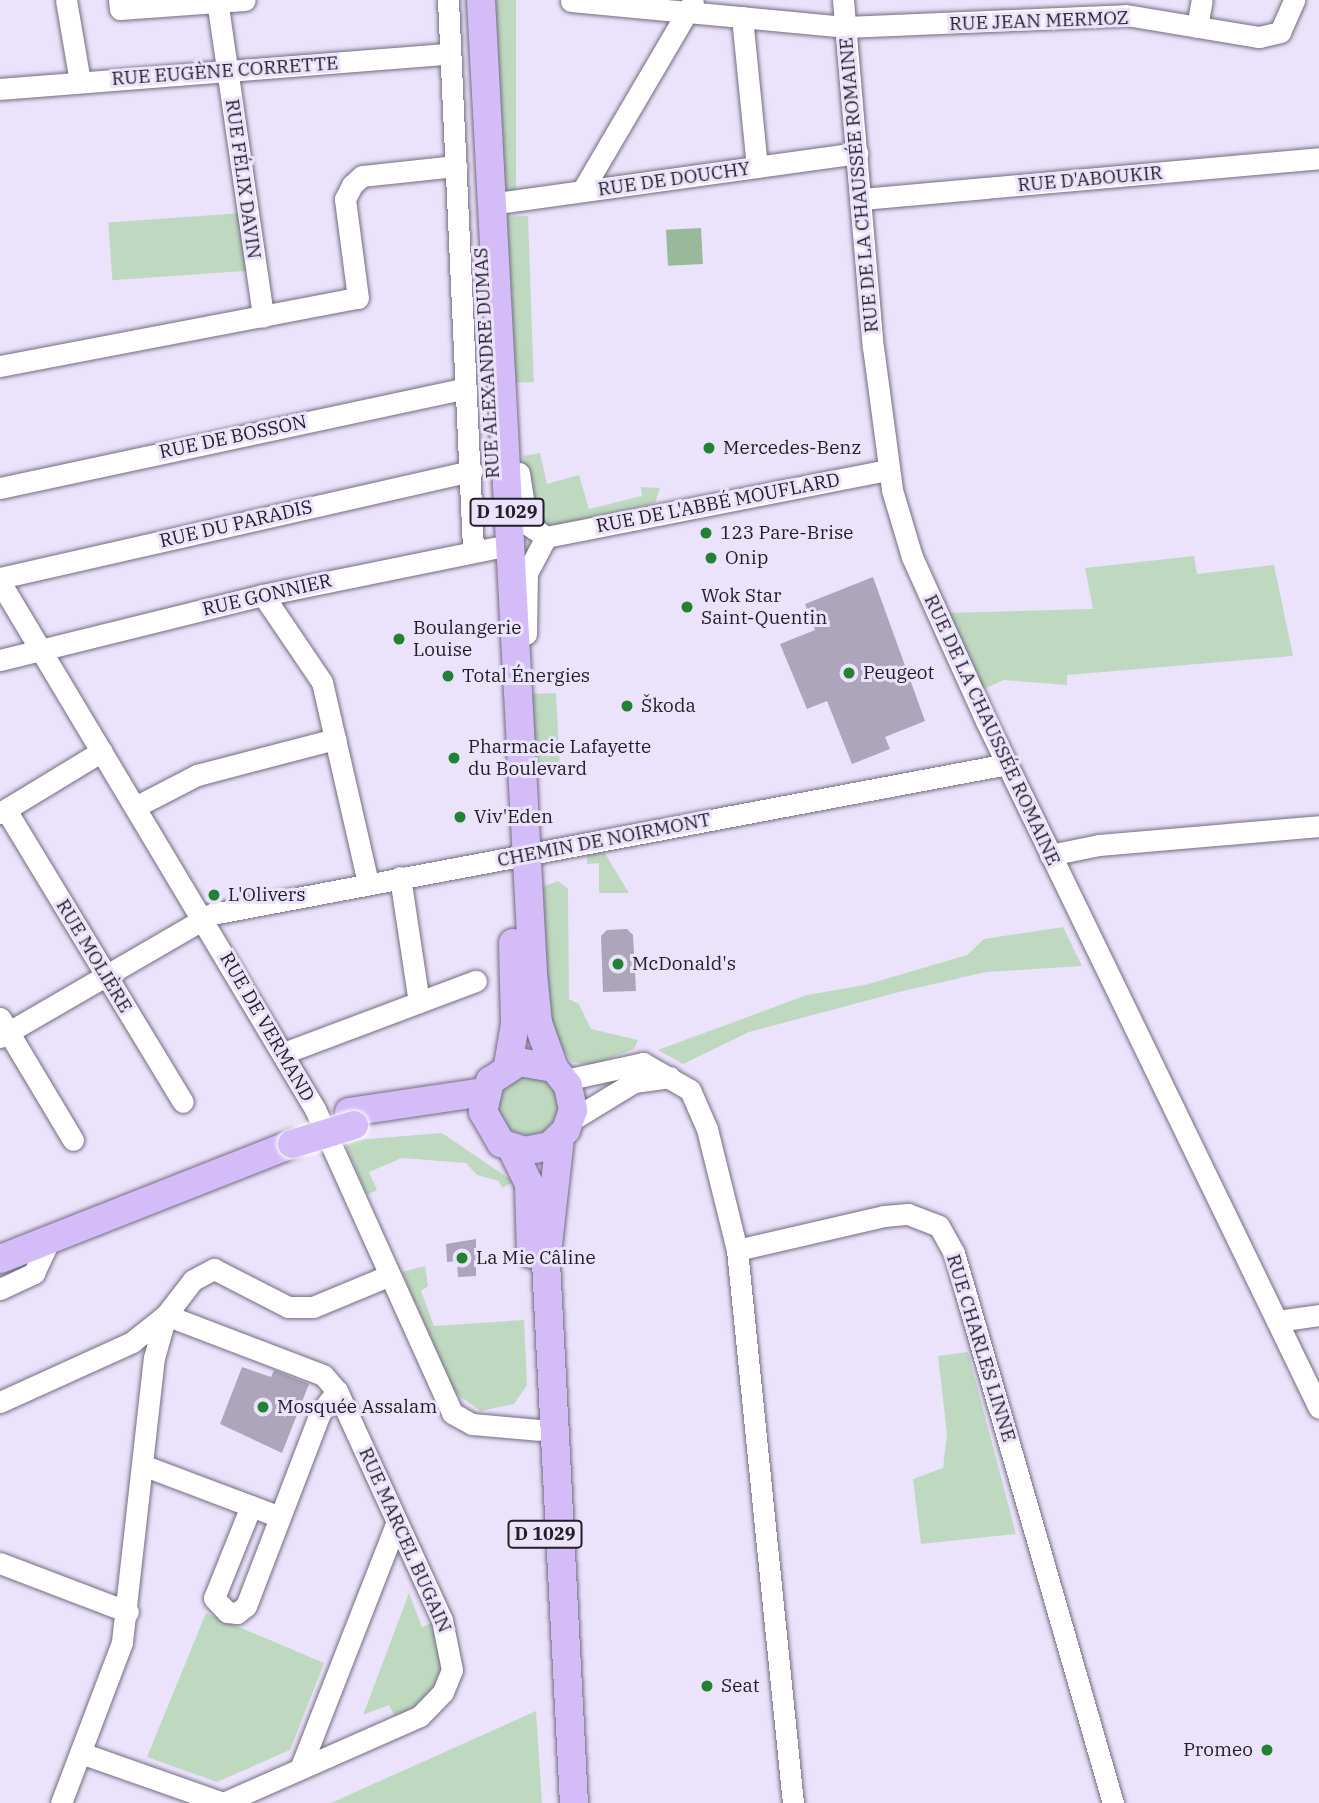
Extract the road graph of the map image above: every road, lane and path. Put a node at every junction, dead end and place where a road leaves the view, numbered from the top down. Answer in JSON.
{"nodes":[{"id":1,"x":66,"y":0,"type":"edge"},
{"id":2,"x":119,"y":0,"type":"edge"},
{"id":3,"x":245,"y":0,"type":"edge"},
{"id":4,"x":448,"y":0,"type":"edge"},
{"id":5,"x":470,"y":0,"type":"edge"},
{"id":6,"x":481,"y":0,"type":"edge"},
{"id":7,"x":843,"y":0,"type":"edge"},
{"id":8,"x":1202,"y":0,"type":"edge"},
{"id":9,"x":1294,"y":0,"type":"edge"},
{"id":10,"x":217,"y":1,"type":"edge"},
{"id":11,"x":571,"y":1,"type":"edge"},
{"id":12,"x":691,"y":6,"type":"edge"},
{"id":13,"x":1126,"y":8,"type":"edge"},
{"id":14,"x":742,"y":17,"type":"junction"},
{"id":15,"x":845,"y":27,"type":"junction"},
{"id":16,"x":1197,"y":27,"type":"junction"},
{"id":17,"x":449,"y":54,"type":"junction"},
{"id":18,"x":227,"y":72,"type":"junction"},
{"id":19,"x":80,"y":82,"type":"junction"},
{"id":20,"x":0,"y":89,"type":"edge"},
{"id":21,"x":857,"y":153,"type":"junction"},
{"id":22,"x":1319,"y":158,"type":"edge"},
{"id":23,"x":456,"y":166,"type":"junction"},
{"id":24,"x":757,"y":167,"type":"junction"},
{"id":25,"x":582,"y":191,"type":"junction"},
{"id":26,"x":862,"y":199,"type":"junction"},
{"id":27,"x":485,"y":204,"type":"junction"},
{"id":28,"x":263,"y":317,"type":"junction"},
{"id":29,"x":0,"y":366,"type":"edge"},
{"id":30,"x":466,"y":388,"type":"junction"},
{"id":31,"x":504,"y":452,"type":"junction"},
{"id":32,"x":889,"y":470,"type":"junction"},
{"id":33,"x":472,"y":471,"type":"junction"},
{"id":34,"x":0,"y":488,"type":"edge"},
{"id":35,"x":546,"y":537,"type":"junction"},
{"id":36,"x":484,"y":548,"type":"junction"},
{"id":37,"x":0,"y":580,"type":"edge"},
{"id":38,"x":263,"y":595,"type":"junction"},
{"id":39,"x":41,"y":651,"type":"junction"},
{"id":40,"x":0,"y":660,"type":"edge"},
{"id":41,"x":514,"y":663,"type":"junction"},
{"id":42,"x":335,"y":739,"type":"junction"},
{"id":43,"x":102,"y":751,"type":"junction"},
{"id":44,"x":1007,"y":764,"type":"junction"},
{"id":45,"x":135,"y":807,"type":"junction"},
{"id":46,"x":3,"y":812,"type":"edge"},
{"id":47,"x":1319,"y":826,"type":"edge"},
{"id":48,"x":1050,"y":855,"type":"junction"},
{"id":49,"x":516,"y":856,"type":"junction"},
{"id":50,"x":400,"y":877,"type":"junction"},
{"id":51,"x":368,"y":883,"type":"junction"},
{"id":52,"x":204,"y":919,"type":"junction"},
{"id":53,"x":106,"y":976,"type":"junction"},
{"id":54,"x":476,"y":981,"type":"dead end"},
{"id":55,"x":419,"y":1002,"type":"junction"},
{"id":56,"x":3,"y":1029,"type":"edge"},
{"id":57,"x":284,"y":1054,"type":"junction"},
{"id":58,"x":508,"y":1065,"type":"junction"},
{"id":59,"x":559,"y":1074,"type":"junction"},
{"id":60,"x":670,"y":1077,"type":"junction"},
{"id":61,"x":485,"y":1092,"type":"junction"},
{"id":62,"x":183,"y":1102,"type":"dead end"},
{"id":63,"x":351,"y":1118,"type":"junction"},
{"id":64,"x":485,"y":1122,"type":"junction"},
{"id":65,"x":565,"y":1130,"type":"junction"},
{"id":66,"x":289,"y":1138,"type":"junction"},
{"id":67,"x":74,"y":1140,"type":"dead end"},
{"id":68,"x":512,"y":1149,"type":"junction"},
{"id":69,"x":50,"y":1238,"type":"junction"},
{"id":70,"x":0,"y":1246,"type":"edge"},
{"id":71,"x":737,"y":1250,"type":"junction"},
{"id":72,"x":0,"y":1259,"type":"edge"},
{"id":73,"x":388,"y":1276,"type":"junction"},
{"id":74,"x":0,"y":1289,"type":"edge"},
{"id":75,"x":166,"y":1315,"type":"junction"},
{"id":76,"x":1319,"y":1315,"type":"edge"},
{"id":77,"x":1277,"y":1321,"type":"junction"},
{"id":78,"x":337,"y":1391,"type":"junction"},
{"id":79,"x":0,"y":1402,"type":"edge"},
{"id":80,"x":1319,"y":1408,"type":"edge"},
{"id":81,"x":547,"y":1430,"type":"junction"},
{"id":82,"x":145,"y":1466,"type":"junction"},
{"id":83,"x":251,"y":1506,"type":"junction"},
{"id":84,"x":280,"y":1517,"type":"junction"},
{"id":85,"x":397,"y":1522,"type":"junction"},
{"id":86,"x":0,"y":1563,"type":"edge"},
{"id":87,"x":128,"y":1612,"type":"junction"},
{"id":88,"x":81,"y":1753,"type":"junction"},
{"id":89,"x":300,"y":1769,"type":"junction"},
{"id":90,"x":61,"y":1803,"type":"edge"},
{"id":91,"x":559,"y":1803,"type":"edge"},
{"id":92,"x":574,"y":1803,"type":"edge"},
{"id":93,"x":793,"y":1803,"type":"edge"},
{"id":94,"x":1112,"y":1803,"type":"edge"}],
"edges":[{"from":1,"to":19,"type":"street"},
{"from":2,"to":10,"type":"street"},
{"from":3,"to":10,"type":"street"},
{"from":4,"to":17,"type":"street","name":"RUE ALEXANDRE DUMAS"},
{"from":5,"to":27,"type":"main road"},
{"from":6,"to":27,"type":"main road","number":"D 1029"},
{"from":7,"to":15,"type":"street","name":"RUE DE LA CHAUSSÉE ROMAINE"},
{"from":8,"to":16,"type":"street"},
{"from":9,"to":16,"type":"street","name":"RUE JEAN MERMOZ"},
{"from":10,"to":18,"type":"street","name":"RUE FÉLIX DAVIN"},
{"from":11,"to":12,"type":"street","name":"RUE JEAN MERMOZ"},
{"from":12,"to":14,"type":"street","name":"RUE JEAN MERMOZ"},
{"from":12,"to":25,"type":"street"},
{"from":13,"to":15,"type":"street","name":"RUE JEAN MERMOZ"},
{"from":13,"to":16,"type":"street","name":"RUE JEAN MERMOZ"},
{"from":14,"to":15,"type":"street","name":"RUE JEAN MERMOZ"},
{"from":14,"to":24,"type":"street"},
{"from":15,"to":21,"type":"street","name":"RUE DE LA CHAUSSÉE ROMAINE"},
{"from":17,"to":18,"type":"street","name":"RUE EUGÈNE CORRETTE"},
{"from":17,"to":23,"type":"street","name":"RUE ALEXANDRE DUMAS"},
{"from":18,"to":19,"type":"street","name":"RUE EUGÈNE CORRETTE"},
{"from":18,"to":28,"type":"street","name":"RUE FÉLIX DAVIN"},
{"from":19,"to":20,"type":"street","name":"RUE EUGÈNE CORRETTE"},
{"from":21,"to":24,"type":"street","name":"RUE DE DOUCHY"},
{"from":21,"to":26,"type":"street","name":"RUE DE LA CHAUSSÉE ROMAINE"},
{"from":22,"to":26,"type":"street","name":"RUE D'ABOUKIR"},
{"from":23,"to":28,"type":"street"},
{"from":23,"to":30,"type":"street","name":"RUE ALEXANDRE DUMAS"},
{"from":24,"to":25,"type":"street","name":"RUE DE DOUCHY"},
{"from":25,"to":27,"type":"street","name":"RUE DE DOUCHY"},
{"from":26,"to":32,"type":"street","name":"RUE DE LA CHAUSSÉE ROMAINE"},
{"from":27,"to":31,"type":"main road","number":"D 1029"},
{"from":27,"to":36,"type":"main road","name":"RUE ALEXANDRE DUMAS"},
{"from":28,"to":29,"type":"street"},
{"from":30,"to":33,"type":"street","name":"RUE ALEXANDRE DUMAS"},
{"from":30,"to":34,"type":"street","name":"RUE DE BOSSON"},
{"from":31,"to":35,"type":"street"},
{"from":31,"to":41,"type":"main road","number":"D 1029"},
{"from":32,"to":35,"type":"street","name":"RUE DE L'ABBÉ MOUFLARD"},
{"from":32,"to":44,"type":"street","name":"RUE DE LA CHAUSSÉE ROMAINE"},
{"from":33,"to":36,"type":"street","name":"RUE ALEXANDRE DUMAS"},
{"from":33,"to":37,"type":"street","name":"RUE DU PARADIS"},
{"from":35,"to":41,"type":"street"},
{"from":36,"to":38,"type":"street","name":"RUE GONNIER"},
{"from":36,"to":49,"type":"main road","name":"RUE ALEXANDRE DUMAS"},
{"from":37,"to":39,"type":"street","name":"RUE DE VERMAND"},
{"from":38,"to":39,"type":"street","name":"RUE GONNIER"},
{"from":38,"to":42,"type":"street"},
{"from":39,"to":40,"type":"street","name":"RUE GONNIER"},
{"from":39,"to":43,"type":"street","name":"RUE DE VERMAND"},
{"from":41,"to":49,"type":"main road","number":"D 1029"},
{"from":42,"to":45,"type":"street"},
{"from":42,"to":51,"type":"street"},
{"from":43,"to":45,"type":"street","name":"RUE DE VERMAND"},
{"from":43,"to":46,"type":"street"},
{"from":44,"to":48,"type":"street","name":"RUE DE LA CHAUSSÉE ROMAINE"},
{"from":44,"to":49,"type":"street","name":"CHEMIN DE NOIRMONT"},
{"from":45,"to":52,"type":"street","name":"RUE DE VERMAND"},
{"from":46,"to":53,"type":"street","name":"RUE MOLIÈRE"},
{"from":47,"to":48,"type":"street"},
{"from":48,"to":77,"type":"street","name":"RUE DE LA CHAUSSÉE ROMAINE"},
{"from":49,"to":50,"type":"street","name":"CHEMIN DE NOIRMONT"},
{"from":49,"to":58,"type":"main road","name":"RUE ALEXANDRE DUMAS"},
{"from":49,"to":59,"type":"main road","number":"D 1029"},
{"from":50,"to":51,"type":"street","name":"CHEMIN DE NOIRMONT"},
{"from":50,"to":55,"type":"street"},
{"from":51,"to":52,"type":"street","name":"CHEMIN DE NOIRMONT"},
{"from":52,"to":53,"type":"street","name":"CHEMIN DE NOIRMONT"},
{"from":52,"to":57,"type":"street","name":"RUE DE VERMAND"},
{"from":53,"to":56,"type":"street","name":"CHEMIN DE NOIRMONT"},
{"from":53,"to":62,"type":"street","name":"RUE MOLIÈRE"},
{"from":54,"to":55,"type":"street"},
{"from":55,"to":57,"type":"street"},
{"from":56,"to":67,"type":"street"},
{"from":57,"to":73,"type":"street","name":"RUE DE VERMAND"},
{"from":58,"to":59,"type":"main road"},
{"from":58,"to":61,"type":"main road"},
{"from":59,"to":60,"type":"street"},
{"from":59,"to":65,"type":"main road"},
{"from":60,"to":65,"type":"street"},
{"from":60,"to":71,"type":"street"},
{"from":61,"to":63,"type":"main road"},
{"from":61,"to":64,"type":"main road"},
{"from":63,"to":64,"type":"main road"},
{"from":63,"to":66,"type":"main road"},
{"from":64,"to":68,"type":"main road"},
{"from":65,"to":68,"type":"main road"},
{"from":65,"to":81,"type":"main road"},
{"from":66,"to":69,"type":"main road"},
{"from":66,"to":70,"type":"main road"},
{"from":68,"to":81,"type":"main road"},
{"from":69,"to":72,"type":"main road"},
{"from":69,"to":74,"type":"street"},
{"from":71,"to":93,"type":"street"},
{"from":71,"to":94,"type":"street","name":"RUE CHARLES LINNE"},
{"from":73,"to":75,"type":"street"},
{"from":73,"to":81,"type":"street","name":"RUE DE VERMAND"},
{"from":75,"to":78,"type":"street","name":"RUE MARCEL BUGAIN"},
{"from":75,"to":79,"type":"street"},
{"from":75,"to":82,"type":"street"},
{"from":76,"to":77,"type":"street"},
{"from":77,"to":80,"type":"street","name":"RUE DE LA CHAUSSÉE ROMAINE"},
{"from":78,"to":84,"type":"street"},
{"from":78,"to":85,"type":"street","name":"RUE MARCEL BUGAIN"},
{"from":81,"to":91,"type":"main road","number":"D 1029"},
{"from":81,"to":92,"type":"main road","number":"D 1029"},
{"from":82,"to":83,"type":"street"},
{"from":82,"to":87,"type":"street"},
{"from":83,"to":84,"type":"street"},
{"from":83,"to":84,"type":"street"},
{"from":85,"to":89,"type":"street"},
{"from":85,"to":89,"type":"street","name":"RUE MARCEL BUGAIN"},
{"from":86,"to":87,"type":"street"},
{"from":87,"to":88,"type":"street"},
{"from":88,"to":89,"type":"street","name":"RUE MARCEL BUGAIN"},
{"from":88,"to":90,"type":"street"}]}
